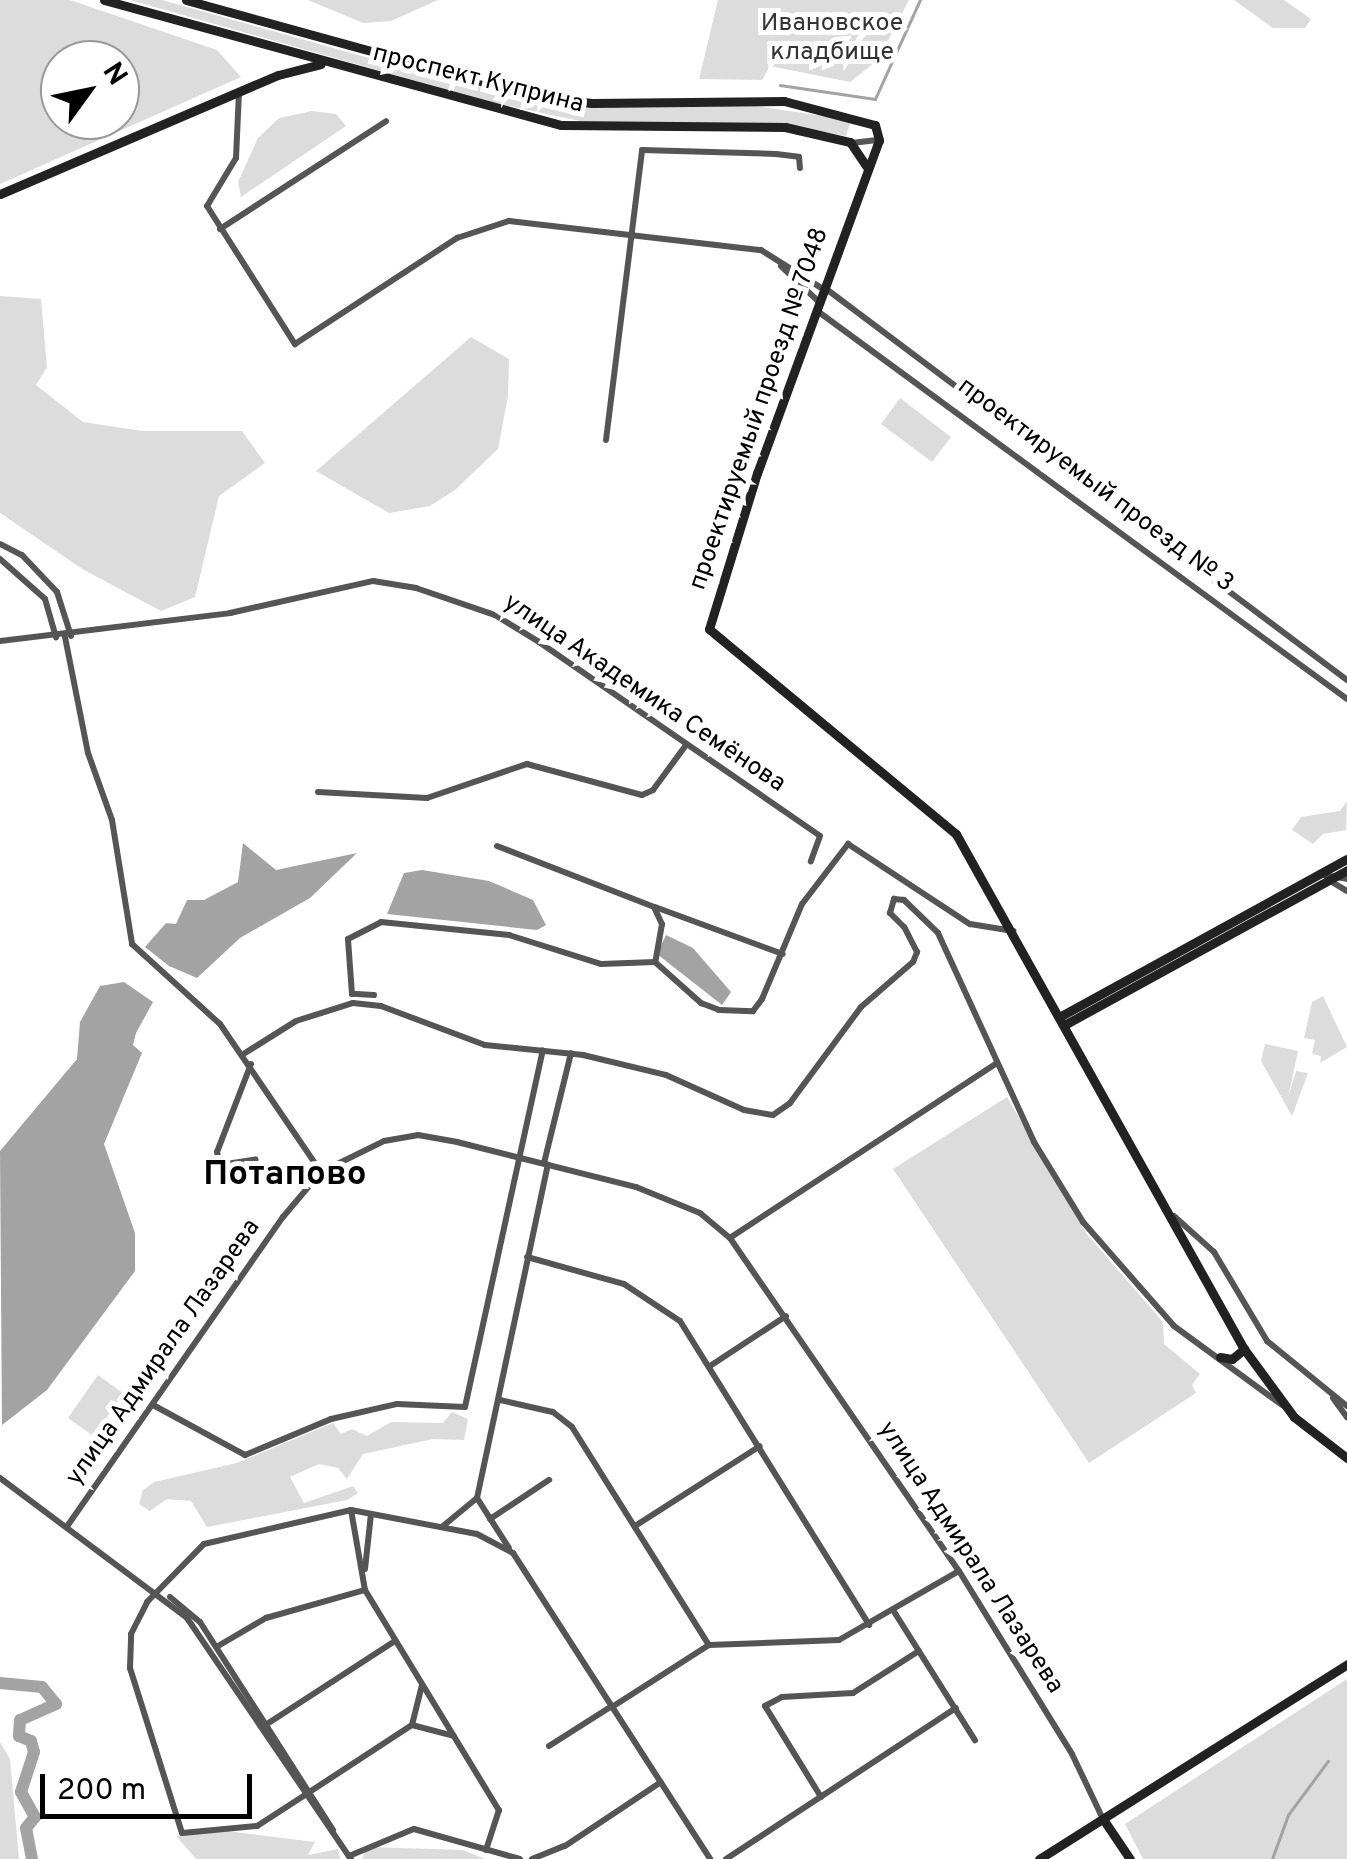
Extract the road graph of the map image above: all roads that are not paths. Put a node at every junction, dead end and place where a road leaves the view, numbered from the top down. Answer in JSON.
{"nodes":[{"id":1,"x":104,"y":0,"type":"edge"},
{"id":2,"x":186,"y":0,"type":"edge"},
{"id":3,"x":273,"y":48,"type":"junction"},
{"id":4,"x":338,"y":65,"type":"junction"},
{"id":5,"x":278,"y":75,"type":"junction"},
{"id":6,"x":239,"y":92,"type":"junction"},
{"id":7,"x":386,"y":121,"type":"dead end"},
{"id":8,"x":880,"y":137,"type":"junction"},
{"id":9,"x":850,"y":142,"type":"junction"},
{"id":10,"x":866,"y":166,"type":"junction"},
{"id":11,"x":800,"y":168,"type":"dead end"},
{"id":12,"x":0,"y":194,"type":"edge"},
{"id":13,"x":220,"y":229,"type":"junction"},
{"id":14,"x":632,"y":234,"type":"junction"},
{"id":15,"x":769,"y":254,"type":"junction"},
{"id":16,"x":823,"y":288,"type":"junction"},
{"id":17,"x":818,"y":306,"type":"junction"},
{"id":18,"x":606,"y":440,"type":"dead end"},
{"id":19,"x":0,"y":544,"type":"edge"},
{"id":20,"x":0,"y":559,"type":"edge"},
{"id":21,"x":64,"y":637,"type":"junction"},
{"id":22,"x":0,"y":642,"type":"edge"},
{"id":23,"x":1347,"y":680,"type":"edge"},
{"id":24,"x":1347,"y":699,"type":"edge"},
{"id":25,"x":686,"y":744,"type":"junction"},
{"id":26,"x":318,"y":792,"type":"dead end"},
{"id":27,"x":497,"y":846,"type":"dead end"},
{"id":28,"x":811,"y":861,"type":"dead end"},
{"id":29,"x":1346,"y":865,"type":"edge"},
{"id":30,"x":1347,"y":878,"type":"edge"},
{"id":31,"x":1347,"y":891,"type":"edge"},
{"id":32,"x":654,"y":907,"type":"junction"},
{"id":33,"x":1014,"y":931,"type":"junction"},
{"id":34,"x":783,"y":954,"type":"junction"},
{"id":35,"x":655,"y":962,"type":"junction"},
{"id":36,"x":374,"y":996,"type":"dead end"},
{"id":37,"x":1063,"y":1020,"type":"junction"},
{"id":38,"x":543,"y":1050,"type":"junction"},
{"id":39,"x":571,"y":1053,"type":"junction"},
{"id":40,"x":244,"y":1054,"type":"junction"},
{"id":41,"x":997,"y":1063,"type":"junction"},
{"id":42,"x":251,"y":1064,"type":"junction"},
{"id":43,"x":517,"y":1156,"type":"junction"},
{"id":44,"x":256,"y":1160,"type":"dead end"},
{"id":45,"x":546,"y":1164,"type":"junction"},
{"id":46,"x":321,"y":1172,"type":"junction"},
{"id":47,"x":1164,"y":1204,"type":"junction"},
{"id":48,"x":730,"y":1238,"type":"junction"},
{"id":49,"x":527,"y":1258,"type":"junction"},
{"id":50,"x":786,"y":1316,"type":"junction"},
{"id":51,"x":1244,"y":1349,"type":"junction"},
{"id":52,"x":1220,"y":1357,"type":"junction"},
{"id":53,"x":710,"y":1366,"type":"junction"},
{"id":54,"x":1328,"y":1391,"type":"junction"},
{"id":55,"x":500,"y":1400,"type":"junction"},
{"id":56,"x":153,"y":1405,"type":"junction"},
{"id":57,"x":1347,"y":1406,"type":"edge"},
{"id":58,"x":1287,"y":1408,"type":"junction"},
{"id":59,"x":1347,"y":1417,"type":"edge"},
{"id":60,"x":760,"y":1446,"type":"junction"},
{"id":61,"x":1347,"y":1458,"type":"edge"},
{"id":62,"x":0,"y":1478,"type":"edge"},
{"id":63,"x":549,"y":1480,"type":"dead end"},
{"id":64,"x":477,"y":1498,"type":"junction"},
{"id":65,"x":351,"y":1510,"type":"junction"},
{"id":66,"x":371,"y":1514,"type":"junction"},
{"id":67,"x":490,"y":1519,"type":"junction"},
{"id":68,"x":68,"y":1525,"type":"junction"},
{"id":69,"x":634,"y":1526,"type":"junction"},
{"id":70,"x":442,"y":1527,"type":"junction"},
{"id":71,"x":513,"y":1554,"type":"junction"},
{"id":72,"x":959,"y":1571,"type":"junction"},
{"id":73,"x":364,"y":1575,"type":"junction"},
{"id":74,"x":365,"y":1590,"type":"junction"},
{"id":75,"x":160,"y":1593,"type":"junction"},
{"id":76,"x":893,"y":1610,"type":"junction"},
{"id":77,"x":869,"y":1625,"type":"junction"},
{"id":78,"x":396,"y":1641,"type":"junction"},
{"id":79,"x":709,"y":1645,"type":"junction"},
{"id":80,"x":217,"y":1646,"type":"junction"},
{"id":81,"x":920,"y":1651,"type":"junction"},
{"id":82,"x":1347,"y":1664,"type":"edge"},
{"id":83,"x":422,"y":1685,"type":"junction"},
{"id":84,"x":612,"y":1707,"type":"junction"},
{"id":85,"x":956,"y":1708,"type":"junction"},
{"id":86,"x":267,"y":1724,"type":"junction"},
{"id":87,"x":412,"y":1725,"type":"junction"},
{"id":88,"x":454,"y":1736,"type":"junction"},
{"id":89,"x":975,"y":1740,"type":"dead end"},
{"id":90,"x":549,"y":1746,"type":"dead end"},
{"id":91,"x":660,"y":1782,"type":"junction"},
{"id":92,"x":308,"y":1793,"type":"junction"},
{"id":93,"x":821,"y":1797,"type":"junction"},
{"id":94,"x":1104,"y":1818,"type":"junction"},
{"id":95,"x":486,"y":1850,"type":"junction"},
{"id":96,"x":350,"y":1858,"type":"edge"},
{"id":97,"x":520,"y":1859,"type":"edge"},
{"id":98,"x":532,"y":1859,"type":"edge"},
{"id":99,"x":710,"y":1859,"type":"edge"},
{"id":100,"x":726,"y":1859,"type":"edge"},
{"id":101,"x":1039,"y":1859,"type":"edge"},
{"id":102,"x":1130,"y":1859,"type":"edge"}],
"edges":[{"from":1,"to":3,"type":"main road","name":"проспект Куприна"},
{"from":2,"to":8,"type":"main road","name":"проспект Куприна"},
{"from":3,"to":4,"type":"main road","name":"проспект Куприна"},
{"from":3,"to":5,"type":"main road"},
{"from":4,"to":5,"type":"main road"},
{"from":4,"to":9,"type":"main road","name":"проспект Куприна"},
{"from":5,"to":6,"type":"main road"},
{"from":6,"to":12,"type":"main road"},
{"from":6,"to":13,"type":"street"},
{"from":7,"to":13,"type":"street"},
{"from":8,"to":9,"type":"street","name":"проспект Куприна"},
{"from":8,"to":10,"type":"main road","name":"проектируемый проезд № 7048"},
{"from":9,"to":10,"type":"main road"},
{"from":10,"to":16,"type":"main road","name":"проектируемый проезд № 7048"},
{"from":11,"to":14,"type":"street"},
{"from":13,"to":14,"type":"street"},
{"from":14,"to":15,"type":"street"},
{"from":14,"to":18,"type":"street"},
{"from":15,"to":16,"type":"street","name":"проектируемый проезд № 3"},
{"from":15,"to":17,"type":"street","name":"проектируемый проезд № 3"},
{"from":16,"to":17,"type":"main road","name":"проектируемый проезд № 7048"},
{"from":16,"to":23,"type":"street","name":"проектируемый проезд № 3"},
{"from":17,"to":24,"type":"street","name":"проектируемый проезд № 3"},
{"from":17,"to":33,"type":"main road","name":"проектируемый проезд № 7048"},
{"from":19,"to":21,"type":"street"},
{"from":20,"to":21,"type":"street"},
{"from":21,"to":22,"type":"street","name":"улица Академика Семёнова"},
{"from":21,"to":25,"type":"street","name":"улица Академика Семёнова"},
{"from":21,"to":40,"type":"street"},
{"from":25,"to":26,"type":"street"},
{"from":25,"to":28,"type":"street","name":"улица Академика Семёнова"},
{"from":27,"to":32,"type":"street"},
{"from":29,"to":37,"type":"main road"},
{"from":30,"to":31,"type":"street"},
{"from":32,"to":34,"type":"street"},
{"from":32,"to":35,"type":"street"},
{"from":33,"to":34,"type":"street"},
{"from":33,"to":37,"type":"main road"},
{"from":34,"to":35,"type":"street"},
{"from":35,"to":36,"type":"street"},
{"from":37,"to":47,"type":"main road"},
{"from":38,"to":39,"type":"street"},
{"from":38,"to":40,"type":"street"},
{"from":38,"to":43,"type":"street"},
{"from":39,"to":41,"type":"street"},
{"from":39,"to":45,"type":"street"},
{"from":40,"to":42,"type":"street"},
{"from":41,"to":48,"type":"street"},
{"from":41,"to":52,"type":"street"},
{"from":42,"to":44,"type":"street"},
{"from":42,"to":46,"type":"street"},
{"from":43,"to":45,"type":"street","name":"улица Адмирала Лазарева"},
{"from":43,"to":46,"type":"street","name":"улица Адмирала Лазарева"},
{"from":43,"to":56,"type":"street"},
{"from":45,"to":48,"type":"street","name":"улица Адмирала Лазарева"},
{"from":45,"to":49,"type":"street"},
{"from":46,"to":56,"type":"street","name":"улица Адмирала Лазарева"},
{"from":47,"to":51,"type":"main road"},
{"from":47,"to":54,"type":"street"},
{"from":48,"to":50,"type":"street","name":"улица Адмирала Лазарева"},
{"from":49,"to":53,"type":"street"},
{"from":49,"to":55,"type":"street"},
{"from":50,"to":53,"type":"street"},
{"from":50,"to":72,"type":"street","name":"улица Адмирала Лазарева"},
{"from":51,"to":52,"type":"main road"},
{"from":51,"to":58,"type":"main road"},
{"from":52,"to":58,"type":"street"},
{"from":53,"to":60,"type":"street"},
{"from":54,"to":57,"type":"street"},
{"from":54,"to":59,"type":"street"},
{"from":55,"to":64,"type":"street"},
{"from":55,"to":69,"type":"street"},
{"from":56,"to":68,"type":"street","name":"улица Адмирала Лазарева"},
{"from":58,"to":61,"type":"main road"},
{"from":60,"to":69,"type":"street"},
{"from":60,"to":77,"type":"street"},
{"from":62,"to":68,"type":"street"},
{"from":63,"to":67,"type":"street"},
{"from":64,"to":67,"type":"street"},
{"from":64,"to":70,"type":"street"},
{"from":65,"to":66,"type":"street"},
{"from":65,"to":73,"type":"street"},
{"from":65,"to":75,"type":"street"},
{"from":66,"to":70,"type":"street"},
{"from":66,"to":73,"type":"street"},
{"from":67,"to":71,"type":"street"},
{"from":68,"to":75,"type":"street"},
{"from":69,"to":79,"type":"street"},
{"from":70,"to":71,"type":"street"},
{"from":71,"to":84,"type":"street"},
{"from":72,"to":76,"type":"street"},
{"from":72,"to":94,"type":"street","name":"улица Адмирала Лазарева"},
{"from":73,"to":74,"type":"street"},
{"from":74,"to":78,"type":"street"},
{"from":74,"to":80,"type":"street"},
{"from":75,"to":80,"type":"street"},
{"from":75,"to":92,"type":"street"},
{"from":75,"to":92,"type":"street"},
{"from":76,"to":77,"type":"street"},
{"from":76,"to":81,"type":"street"},
{"from":77,"to":79,"type":"street"},
{"from":78,"to":83,"type":"street"},
{"from":78,"to":86,"type":"street"},
{"from":79,"to":84,"type":"street"},
{"from":80,"to":86,"type":"street"},
{"from":81,"to":85,"type":"street"},
{"from":81,"to":93,"type":"street"},
{"from":82,"to":94,"type":"main road"},
{"from":83,"to":87,"type":"street"},
{"from":83,"to":88,"type":"street"},
{"from":84,"to":90,"type":"street"},
{"from":84,"to":91,"type":"street"},
{"from":85,"to":89,"type":"street"},
{"from":85,"to":93,"type":"street"},
{"from":86,"to":92,"type":"street"},
{"from":87,"to":88,"type":"street"},
{"from":87,"to":92,"type":"street"},
{"from":88,"to":95,"type":"street"},
{"from":91,"to":98,"type":"street"},
{"from":91,"to":99,"type":"street"},
{"from":92,"to":96,"type":"street"},
{"from":93,"to":100,"type":"street"},
{"from":94,"to":101,"type":"main road"},
{"from":94,"to":102,"type":"main road","name":"улица Адмирала Лазарева"},
{"from":95,"to":96,"type":"street"},
{"from":95,"to":97,"type":"street"}]}
